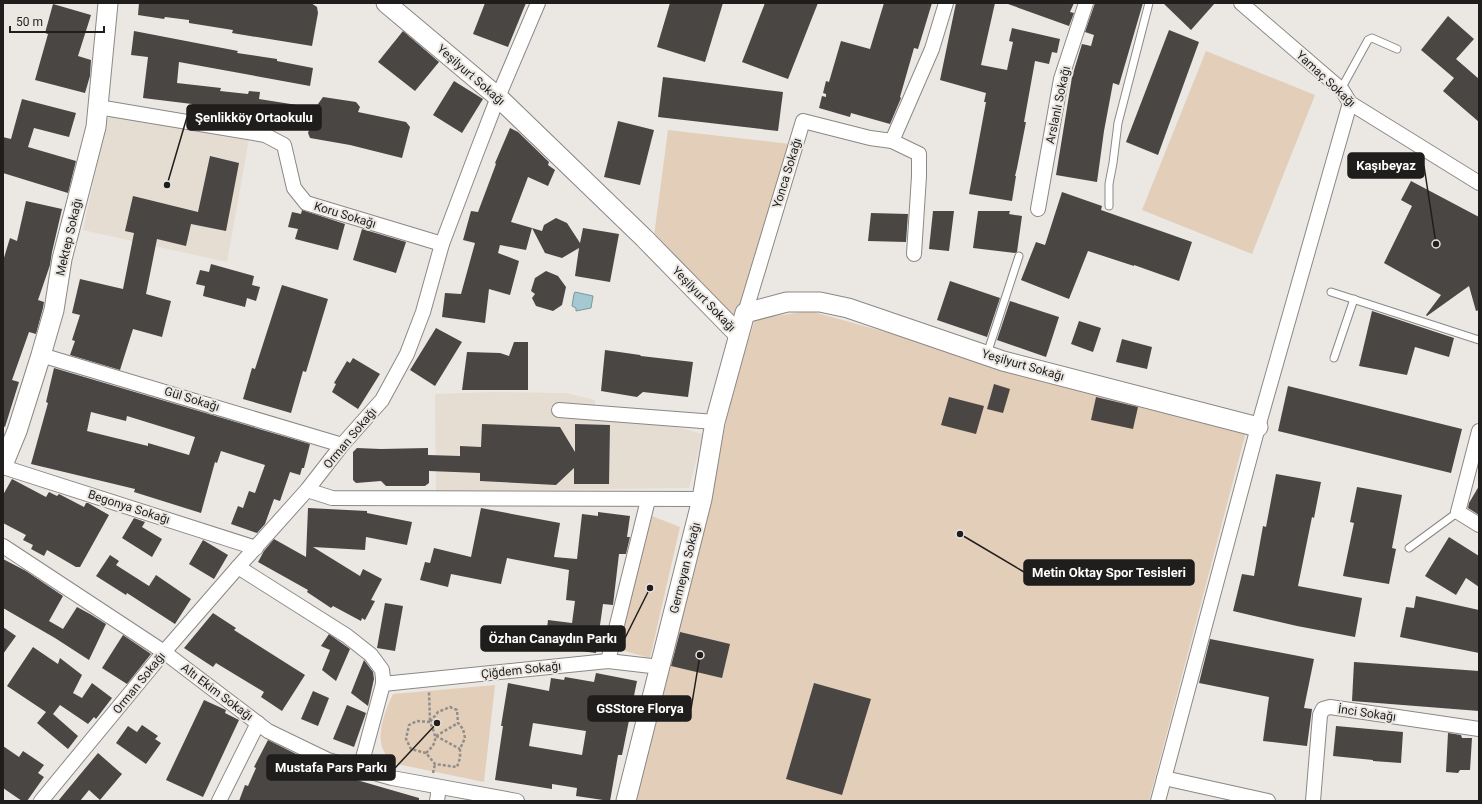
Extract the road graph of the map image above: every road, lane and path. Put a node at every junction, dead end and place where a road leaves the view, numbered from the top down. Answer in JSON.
{"nodes":[{"id":1,"x":108,"y":3,"type":"edge"},
{"id":2,"x":538,"y":3,"type":"edge"},
{"id":3,"x":946,"y":3,"type":"edge"},
{"id":4,"x":1086,"y":3,"type":"edge"},
{"id":5,"x":1149,"y":3,"type":"edge"},
{"id":6,"x":1241,"y":3,"type":"edge"},
{"id":7,"x":389,"y":4,"type":"edge"},
{"id":8,"x":1397,"y":49,"type":"dead end"},
{"id":9,"x":1341,"y":88,"type":"junction"},
{"id":10,"x":498,"y":97,"type":"junction"},
{"id":11,"x":1350,"y":103,"type":"junction"},
{"id":12,"x":98,"y":106,"type":"junction"},
{"id":13,"x":892,"y":141,"type":"junction"},
{"id":14,"x":1479,"y":184,"type":"edge"},
{"id":15,"x":1109,"y":206,"type":"dead end"},
{"id":16,"x":1038,"y":209,"type":"dead end"},
{"id":17,"x":442,"y":244,"type":"junction"},
{"id":18,"x":914,"y":254,"type":"dead end"},
{"id":19,"x":1019,"y":256,"type":"dead end"},
{"id":20,"x":1331,"y":292,"type":"dead end"},
{"id":21,"x":1354,"y":299,"type":"junction"},
{"id":22,"x":744,"y":313,"type":"junction"},
{"id":23,"x":738,"y":334,"type":"junction"},
{"id":24,"x":1479,"y":340,"type":"edge"},
{"id":25,"x":42,"y":355,"type":"junction"},
{"id":26,"x":987,"y":355,"type":"junction"},
{"id":27,"x":1334,"y":358,"type":"dead end"},
{"id":28,"x":559,"y":410,"type":"dead end"},
{"id":29,"x":714,"y":422,"type":"junction"},
{"id":30,"x":1258,"y":427,"type":"junction"},
{"id":31,"x":1479,"y":431,"type":"edge"},
{"id":32,"x":342,"y":445,"type":"junction"},
{"id":33,"x":3,"y":466,"type":"edge"},
{"id":34,"x":307,"y":490,"type":"junction"},
{"id":35,"x":648,"y":500,"type":"junction"},
{"id":36,"x":702,"y":500,"type":"junction"},
{"id":37,"x":1458,"y":512,"type":"junction"},
{"id":38,"x":1479,"y":525,"type":"edge"},
{"id":39,"x":3,"y":546,"type":"edge"},
{"id":40,"x":256,"y":548,"type":"junction"},
{"id":41,"x":1409,"y":548,"type":"dead end"},
{"id":42,"x":238,"y":567,"type":"junction"},
{"id":43,"x":164,"y":652,"type":"junction"},
{"id":44,"x":608,"y":661,"type":"junction"},
{"id":45,"x":660,"y":667,"type":"junction"},
{"id":46,"x":429,"y":679,"type":"junction"},
{"id":47,"x":383,"y":684,"type":"junction"},
{"id":48,"x":430,"y":722,"type":"junction"},
{"id":49,"x":258,"y":723,"type":"junction"},
{"id":50,"x":458,"y":723,"type":"junction"},
{"id":51,"x":1479,"y":729,"type":"edge"},
{"id":52,"x":436,"y":736,"type":"junction"},
{"id":53,"x":460,"y":749,"type":"junction"},
{"id":54,"x":426,"y":753,"type":"junction"},
{"id":55,"x":360,"y":769,"type":"junction"},
{"id":56,"x":1164,"y":778,"type":"junction"},
{"id":57,"x":438,"y":794,"type":"edge"},
{"id":58,"x":1227,"y":797,"type":"edge"},
{"id":59,"x":41,"y":801,"type":"edge"},
{"id":60,"x":219,"y":801,"type":"edge"},
{"id":61,"x":517,"y":801,"type":"edge"},
{"id":62,"x":626,"y":801,"type":"edge"},
{"id":63,"x":1158,"y":801,"type":"edge"},
{"id":64,"x":1268,"y":801,"type":"edge"},
{"id":65,"x":1312,"y":801,"type":"edge"}],
"edges":[{"from":1,"to":12,"type":"main road","name":"Mektep Sokağı"},
{"from":2,"to":10,"type":"street","name":"Orman Sokağı"},
{"from":3,"to":13,"type":"street"},
{"from":4,"to":16,"type":"street","name":"Arslanlı Sokağı"},
{"from":5,"to":15,"type":"lane"},
{"from":6,"to":9,"type":"street","name":"Yamaç Sokağı"},
{"from":7,"to":10,"type":"main road","name":"Yeşilyurt Sokağı"},
{"from":8,"to":9,"type":"lane"},
{"from":9,"to":11,"type":"street","name":"Yamaç Sokağı"},
{"from":10,"to":17,"type":"street","name":"Orman Sokağı"},
{"from":10,"to":23,"type":"main road","name":"Yeşilyurt Sokağı"},
{"from":11,"to":14,"type":"street","name":"Yamaç Sokağı"},
{"from":11,"to":30,"type":"street"},
{"from":12,"to":17,"type":"street","name":"Koru Sokağı"},
{"from":12,"to":25,"type":"main road","name":"Mektep Sokağı"},
{"from":13,"to":18,"type":"street","name":"Yonca Sokağı"},
{"from":13,"to":22,"type":"street","name":"Yonca Sokağı"},
{"from":17,"to":32,"type":"street","name":"Orman Sokağı"},
{"from":19,"to":26,"type":"lane"},
{"from":20,"to":21,"type":"lane"},
{"from":21,"to":24,"type":"lane"},
{"from":21,"to":27,"type":"lane"},
{"from":22,"to":23,"type":"main road","name":"Yeşilyurt Sokağı"},
{"from":22,"to":26,"type":"main road","name":"Yeşilyurt Sokağı"},
{"from":23,"to":29,"type":"main road","name":"Germeyan Sokağı"},
{"from":25,"to":32,"type":"street","name":"Gül Sokağı"},
{"from":25,"to":33,"type":"main road","name":"Mektep Sokağı"},
{"from":26,"to":30,"type":"main road","name":"Yeşilyurt Sokağı"},
{"from":28,"to":29,"type":"street"},
{"from":29,"to":36,"type":"main road","name":"Germeyan Sokağı"},
{"from":30,"to":56,"type":"street"},
{"from":31,"to":37,"type":"street"},
{"from":32,"to":34,"type":"street","name":"Orman Sokağı"},
{"from":33,"to":40,"type":"street","name":"Begonya Sokağı"},
{"from":34,"to":35,"type":"street"},
{"from":34,"to":40,"type":"street","name":"Orman Sokağı"},
{"from":35,"to":36,"type":"street"},
{"from":35,"to":44,"type":"street"},
{"from":36,"to":45,"type":"main road","name":"Germeyan Sokağı"},
{"from":37,"to":38,"type":"street"},
{"from":37,"to":41,"type":"lane"},
{"from":39,"to":43,"type":"street","name":"Altı Ekim Sokağı"},
{"from":40,"to":42,"type":"street","name":"Orman Sokağı"},
{"from":42,"to":43,"type":"street","name":"Orman Sokağı"},
{"from":42,"to":47,"type":"street"},
{"from":43,"to":49,"type":"street","name":"Altı Ekim Sokağı"},
{"from":43,"to":59,"type":"street","name":"Orman Sokağı"},
{"from":44,"to":45,"type":"street","name":"Çiğdem Sokağı"},
{"from":44,"to":46,"type":"street","name":"Çiğdem Sokağı"},
{"from":45,"to":62,"type":"main road","name":"Germeyan Sokağı"},
{"from":46,"to":47,"type":"street","name":"Çiğdem Sokağı"},
{"from":46,"to":48,"type":"path"},
{"from":47,"to":55,"type":"street"},
{"from":48,"to":50,"type":"path"},
{"from":48,"to":52,"type":"path"},
{"from":48,"to":54,"type":"path"},
{"from":49,"to":55,"type":"street","name":"Altı Ekim Sokağı"},
{"from":49,"to":60,"type":"street"},
{"from":50,"to":52,"type":"path"},
{"from":50,"to":53,"type":"path"},
{"from":51,"to":65,"type":"street","name":"İnci Sokağı"},
{"from":52,"to":53,"type":"path"},
{"from":52,"to":54,"type":"path"},
{"from":53,"to":54,"type":"path"},
{"from":55,"to":57,"type":"street","name":"Altı Ekim Sokağı"},
{"from":56,"to":58,"type":"street"},
{"from":56,"to":63,"type":"street"},
{"from":57,"to":61,"type":"street","name":"Altı Ekim Sokağı"},
{"from":58,"to":64,"type":"street"}]}
